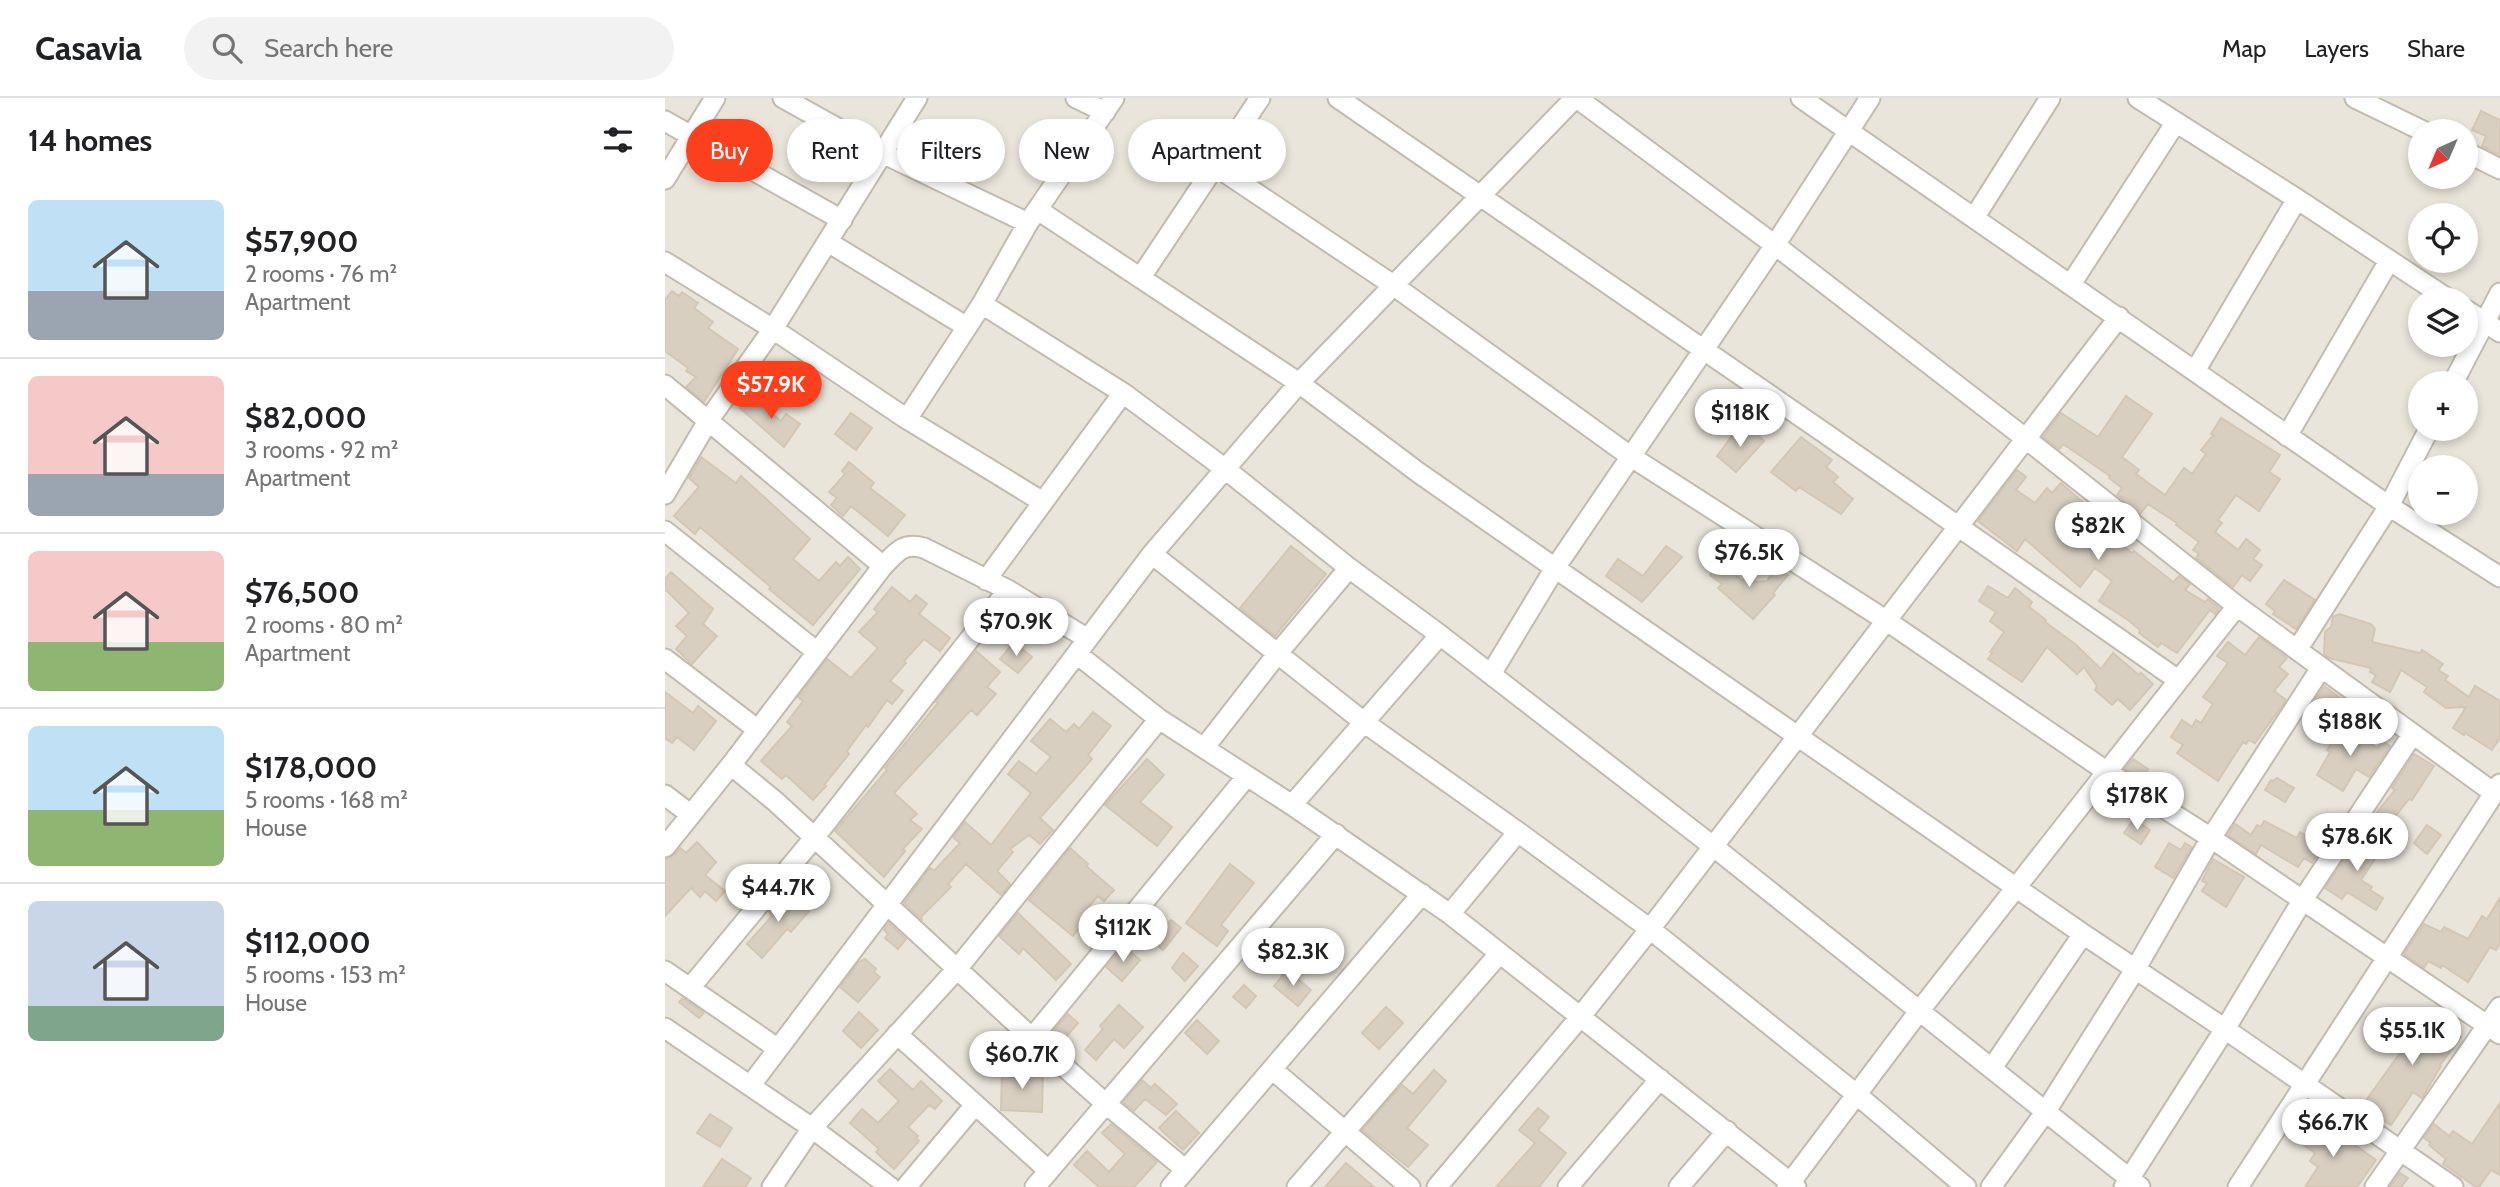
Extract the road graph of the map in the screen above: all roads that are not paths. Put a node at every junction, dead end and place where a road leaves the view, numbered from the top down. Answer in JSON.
{"nodes":[{"id":1,"x":715,"y":98,"type":"edge"},
{"id":2,"x":783,"y":98,"type":"edge"},
{"id":3,"x":917,"y":98,"type":"edge"},
{"id":4,"x":1076,"y":98,"type":"edge"},
{"id":5,"x":1261,"y":98,"type":"edge"},
{"id":6,"x":1338,"y":98,"type":"edge"},
{"id":7,"x":1576,"y":98,"type":"edge"},
{"id":8,"x":1801,"y":98,"type":"edge"},
{"id":9,"x":1870,"y":98,"type":"edge"},
{"id":10,"x":2050,"y":98,"type":"edge"},
{"id":11,"x":2139,"y":98,"type":"edge"},
{"id":12,"x":2355,"y":98,"type":"edge"},
{"id":13,"x":1110,"y":105,"type":"edge"},
{"id":14,"x":702,"y":119,"type":"edge"},
{"id":15,"x":821,"y":119,"type":"edge"},
{"id":16,"x":1246,"y":119,"type":"edge"},
{"id":17,"x":665,"y":121,"type":"edge"},
{"id":18,"x":2176,"y":122,"type":"junction"},
{"id":19,"x":2408,"y":124,"type":"edge"},
{"id":20,"x":1850,"y":131,"type":"junction"},
{"id":21,"x":686,"y":133,"type":"edge"},
{"id":22,"x":686,"y":146,"type":"edge"},
{"id":23,"x":883,"y":151,"type":"edge"},
{"id":24,"x":883,"y":153,"type":"edge"},
{"id":25,"x":2478,"y":158,"type":"edge"},
{"id":26,"x":2500,"y":169,"type":"edge"},
{"id":27,"x":665,"y":179,"type":"edge"},
{"id":28,"x":773,"y":181,"type":"edge"},
{"id":29,"x":865,"y":182,"type":"edge"},
{"id":30,"x":1203,"y":182,"type":"edge"},
{"id":31,"x":1239,"y":182,"type":"edge"},
{"id":32,"x":1481,"y":195,"type":"junction"},
{"id":33,"x":2297,"y":199,"type":"junction"},
{"id":34,"x":1033,"y":216,"type":"junction"},
{"id":35,"x":1974,"y":218,"type":"junction"},
{"id":36,"x":842,"y":220,"type":"junction"},
{"id":37,"x":828,"y":242,"type":"junction"},
{"id":38,"x":1775,"y":245,"type":"junction"},
{"id":39,"x":2389,"y":261,"type":"junction"},
{"id":40,"x":665,"y":262,"type":"edge"},
{"id":41,"x":1140,"y":277,"type":"junction"},
{"id":42,"x":2071,"y":284,"type":"junction"},
{"id":43,"x":1393,"y":285,"type":"junction"},
{"id":44,"x":2429,"y":287,"type":"edge"},
{"id":45,"x":2500,"y":293,"type":"edge"},
{"id":46,"x":982,"y":304,"type":"junction"},
{"id":47,"x":2119,"y":317,"type":"junction"},
{"id":48,"x":967,"y":327,"type":"junction"},
{"id":49,"x":2492,"y":327,"type":"edge"},
{"id":50,"x":773,"y":329,"type":"junction"},
{"id":51,"x":1703,"y":349,"type":"junction"},
{"id":52,"x":2195,"y":371,"type":"junction"},
{"id":53,"x":2461,"y":371,"type":"edge"},
{"id":54,"x":1299,"y":383,"type":"junction"},
{"id":55,"x":665,"y":385,"type":"edge"},
{"id":56,"x":1123,"y":393,"type":"junction"},
{"id":57,"x":907,"y":419,"type":"junction"},
{"id":58,"x":708,"y":421,"type":"junction"},
{"id":59,"x":2287,"y":436,"type":"junction"},
{"id":60,"x":2025,"y":438,"type":"junction"},
{"id":61,"x":2423,"y":441,"type":"edge"},
{"id":62,"x":1630,"y":456,"type":"junction"},
{"id":63,"x":1224,"y":468,"type":"junction"},
{"id":64,"x":665,"y":494,"type":"edge"},
{"id":65,"x":1043,"y":502,"type":"junction"},
{"id":66,"x":2389,"y":506,"type":"junction"},
{"id":67,"x":1959,"y":527,"type":"junction"},
{"id":68,"x":665,"y":531,"type":"edge"},
{"id":69,"x":1152,"y":554,"type":"junction"},
{"id":70,"x":883,"y":566,"type":"junction"},
{"id":71,"x":1349,"y":568,"type":"junction"},
{"id":72,"x":1555,"y":568,"type":"junction"},
{"id":73,"x":2500,"y":577,"type":"edge"},
{"id":74,"x":986,"y":580,"type":"junction"},
{"id":75,"x":1007,"y":590,"type":"junction"},
{"id":76,"x":2237,"y":606,"type":"junction"},
{"id":77,"x":1887,"y":621,"type":"junction"},
{"id":78,"x":1440,"y":635,"type":"junction"},
{"id":79,"x":1082,"y":647,"type":"junction"},
{"id":80,"x":2297,"y":650,"type":"junction"},
{"id":81,"x":817,"y":652,"type":"junction"},
{"id":82,"x":1278,"y":653,"type":"junction"},
{"id":83,"x":665,"y":659,"type":"edge"},
{"id":84,"x":2321,"y":668,"type":"junction"},
{"id":85,"x":1491,"y":674,"type":"junction"},
{"id":86,"x":2178,"y":680,"type":"junction"},
{"id":87,"x":1159,"y":719,"type":"junction"},
{"id":88,"x":1365,"y":723,"type":"junction"},
{"id":89,"x":758,"y":730,"type":"junction"},
{"id":90,"x":1798,"y":735,"type":"junction"},
{"id":91,"x":2412,"y":735,"type":"junction"},
{"id":92,"x":1204,"y":748,"type":"junction"},
{"id":93,"x":731,"y":765,"type":"junction"},
{"id":94,"x":2106,"y":771,"type":"junction"},
{"id":95,"x":1247,"y":776,"type":"junction"},
{"id":96,"x":2497,"y":789,"type":"edge"},
{"id":97,"x":665,"y":795,"type":"edge"},
{"id":98,"x":1292,"y":804,"type":"junction"},
{"id":99,"x":691,"y":814,"type":"junction"},
{"id":100,"x":1518,"y":832,"type":"junction"},
{"id":101,"x":1336,"y":834,"type":"junction"},
{"id":102,"x":814,"y":838,"type":"junction"},
{"id":103,"x":2211,"y":838,"type":"junction"},
{"id":104,"x":665,"y":847,"type":"edge"},
{"id":105,"x":1714,"y":847,"type":"junction"},
{"id":106,"x":2017,"y":888,"type":"junction"},
{"id":107,"x":1422,"y":894,"type":"junction"},
{"id":108,"x":2302,"y":901,"type":"junction"},
{"id":109,"x":886,"y":905,"type":"junction"},
{"id":110,"x":1450,"y":915,"type":"junction"},
{"id":111,"x":1650,"y":929,"type":"junction"},
{"id":112,"x":2083,"y":934,"type":"junction"},
{"id":113,"x":1499,"y":954,"type":"junction"},
{"id":114,"x":2387,"y":958,"type":"junction"},
{"id":115,"x":2136,"y":968,"type":"junction"},
{"id":116,"x":957,"y":969,"type":"junction"},
{"id":117,"x":665,"y":971,"type":"edge"},
{"id":118,"x":690,"y":988,"type":"junction"},
{"id":119,"x":2500,"y":1007,"type":"edge"},
{"id":120,"x":1920,"y":1010,"type":"junction"},
{"id":121,"x":1581,"y":1016,"type":"junction"},
{"id":122,"x":665,"y":1028,"type":"edge"},
{"id":123,"x":2225,"y":1029,"type":"junction"},
{"id":124,"x":2493,"y":1030,"type":"edge"},
{"id":125,"x":897,"y":1034,"type":"junction"},
{"id":126,"x":1032,"y":1038,"type":"junction"},
{"id":127,"x":777,"y":1048,"type":"junction"},
{"id":128,"x":1992,"y":1068,"type":"junction"},
{"id":129,"x":1273,"y":1070,"type":"junction"},
{"id":130,"x":1660,"y":1079,"type":"junction"},
{"id":131,"x":2305,"y":1085,"type":"junction"},
{"id":132,"x":750,"y":1086,"type":"junction"},
{"id":133,"x":1856,"y":1094,"type":"junction"},
{"id":134,"x":1105,"y":1103,"type":"junction"},
{"id":135,"x":975,"y":1105,"type":"junction"},
{"id":136,"x":2046,"y":1111,"type":"junction"},
{"id":137,"x":812,"y":1128,"type":"junction"},
{"id":138,"x":1727,"y":1131,"type":"junction"},
{"id":139,"x":1346,"y":1133,"type":"junction"},
{"id":140,"x":2400,"y":1149,"type":"junction"},
{"id":141,"x":1186,"y":1170,"type":"junction"},
{"id":142,"x":1049,"y":1171,"type":"junction"},
{"id":143,"x":2131,"y":1184,"type":"edge"},
{"id":144,"x":1791,"y":1186,"type":"edge"},
{"id":145,"x":772,"y":1187,"type":"edge"},
{"id":146,"x":890,"y":1187,"type":"edge"},
{"id":147,"x":906,"y":1187,"type":"edge"},
{"id":148,"x":1035,"y":1187,"type":"edge"},
{"id":149,"x":1171,"y":1187,"type":"edge"},
{"id":150,"x":1297,"y":1187,"type":"edge"},
{"id":151,"x":1410,"y":1187,"type":"edge"},
{"id":152,"x":1437,"y":1187,"type":"edge"},
{"id":153,"x":1568,"y":1187,"type":"edge"},
{"id":154,"x":1679,"y":1187,"type":"edge"},
{"id":155,"x":1966,"y":1187,"type":"edge"},
{"id":156,"x":1991,"y":1187,"type":"edge"},
{"id":157,"x":2238,"y":1187,"type":"edge"},
{"id":158,"x":2375,"y":1187,"type":"edge"},
{"id":159,"x":2453,"y":1187,"type":"edge"}],
"edges":[{"from":1,"to":14,"type":"street"},
{"from":2,"to":15,"type":"street"},
{"from":3,"to":23,"type":"street"},
{"from":4,"to":13,"type":"street"},
{"from":5,"to":16,"type":"street"},
{"from":6,"to":32,"type":"street"},
{"from":7,"to":32,"type":"street"},
{"from":7,"to":38,"type":"street"},
{"from":8,"to":20,"type":"street"},
{"from":9,"to":20,"type":"street"},
{"from":10,"to":35,"type":"street"},
{"from":11,"to":18,"type":"street"},
{"from":12,"to":19,"type":"street"},
{"from":13,"to":34,"type":"street"},
{"from":17,"to":21,"type":"street"},
{"from":18,"to":33,"type":"street"},
{"from":18,"to":42,"type":"street"},
{"from":20,"to":35,"type":"street"},
{"from":20,"to":38,"type":"street"},
{"from":22,"to":27,"type":"street"},
{"from":24,"to":34,"type":"street"},
{"from":25,"to":26,"type":"street"},
{"from":28,"to":36,"type":"street"},
{"from":29,"to":36,"type":"street"},
{"from":30,"to":41,"type":"street"},
{"from":31,"to":43,"type":"street"},
{"from":32,"to":43,"type":"street"},
{"from":32,"to":51,"type":"street"},
{"from":33,"to":39,"type":"street"},
{"from":33,"to":52,"type":"street"},
{"from":34,"to":41,"type":"street"},
{"from":34,"to":46,"type":"street"},
{"from":35,"to":42,"type":"street"},
{"from":36,"to":37,"type":"street"},
{"from":37,"to":48,"type":"street"},
{"from":37,"to":50,"type":"street"},
{"from":38,"to":51,"type":"street"},
{"from":38,"to":60,"type":"street"},
{"from":39,"to":44,"type":"street"},
{"from":39,"to":59,"type":"street"},
{"from":40,"to":50,"type":"street"},
{"from":41,"to":54,"type":"street"},
{"from":42,"to":47,"type":"street"},
{"from":43,"to":54,"type":"street"},
{"from":43,"to":62,"type":"street"},
{"from":45,"to":49,"type":"street"},
{"from":46,"to":48,"type":"street"},
{"from":46,"to":56,"type":"street"},
{"from":47,"to":52,"type":"street"},
{"from":47,"to":60,"type":"street"},
{"from":48,"to":57,"type":"street"},
{"from":49,"to":53,"type":"street"},
{"from":50,"to":57,"type":"street"},
{"from":50,"to":58,"type":"street"},
{"from":51,"to":62,"type":"street"},
{"from":51,"to":67,"type":"street"},
{"from":52,"to":59,"type":"street"},
{"from":54,"to":63,"type":"street"},
{"from":54,"to":72,"type":"street"},
{"from":55,"to":58,"type":"street"},
{"from":56,"to":63,"type":"street"},
{"from":56,"to":65,"type":"street"},
{"from":57,"to":65,"type":"street"},
{"from":58,"to":64,"type":"street"},
{"from":58,"to":70,"type":"street"},
{"from":59,"to":66,"type":"street"},
{"from":60,"to":67,"type":"street"},
{"from":60,"to":76,"type":"street"},
{"from":61,"to":66,"type":"street"},
{"from":62,"to":72,"type":"street"},
{"from":62,"to":77,"type":"street"},
{"from":63,"to":69,"type":"street"},
{"from":63,"to":71,"type":"street"},
{"from":65,"to":74,"type":"street"},
{"from":66,"to":73,"type":"street"},
{"from":66,"to":80,"type":"street"},
{"from":67,"to":77,"type":"street"},
{"from":67,"to":86,"type":"street"},
{"from":68,"to":81,"type":"street"},
{"from":69,"to":79,"type":"street"},
{"from":69,"to":82,"type":"street"},
{"from":70,"to":74,"type":"street"},
{"from":70,"to":81,"type":"street"},
{"from":71,"to":78,"type":"street"},
{"from":71,"to":82,"type":"street"},
{"from":72,"to":85,"type":"street"},
{"from":72,"to":90,"type":"street"},
{"from":74,"to":75,"type":"street"},
{"from":75,"to":79,"type":"street"},
{"from":75,"to":102,"type":"street"},
{"from":76,"to":80,"type":"street"},
{"from":76,"to":86,"type":"street"},
{"from":77,"to":90,"type":"street"},
{"from":77,"to":94,"type":"street"},
{"from":78,"to":85,"type":"street"},
{"from":78,"to":88,"type":"street"},
{"from":79,"to":87,"type":"street"},
{"from":79,"to":109,"type":"street"},
{"from":80,"to":84,"type":"street"},
{"from":81,"to":89,"type":"street"},
{"from":82,"to":88,"type":"street"},
{"from":82,"to":92,"type":"street"},
{"from":83,"to":89,"type":"street"},
{"from":84,"to":91,"type":"street"},
{"from":84,"to":103,"type":"street"},
{"from":85,"to":105,"type":"street"},
{"from":86,"to":94,"type":"street"},
{"from":87,"to":92,"type":"street"},
{"from":87,"to":116,"type":"street"},
{"from":88,"to":98,"type":"street"},
{"from":88,"to":100,"type":"street"},
{"from":89,"to":93,"type":"street"},
{"from":90,"to":105,"type":"street"},
{"from":90,"to":106,"type":"street"},
{"from":91,"to":96,"type":"street"},
{"from":91,"to":108,"type":"street"},
{"from":92,"to":95,"type":"street"},
{"from":93,"to":99,"type":"street"},
{"from":93,"to":102,"type":"street"},
{"from":94,"to":103,"type":"street"},
{"from":94,"to":106,"type":"street"},
{"from":95,"to":98,"type":"street"},
{"from":95,"to":126,"type":"street"},
{"from":96,"to":114,"type":"street"},
{"from":97,"to":99,"type":"street"},
{"from":98,"to":101,"type":"street"},
{"from":99,"to":104,"type":"street"},
{"from":100,"to":110,"type":"street"},
{"from":100,"to":111,"type":"street"},
{"from":101,"to":107,"type":"street"},
{"from":101,"to":134,"type":"street"},
{"from":102,"to":109,"type":"street"},
{"from":102,"to":118,"type":"street"},
{"from":103,"to":108,"type":"street"},
{"from":103,"to":115,"type":"street"},
{"from":105,"to":111,"type":"street"},
{"from":105,"to":120,"type":"street"},
{"from":106,"to":112,"type":"street"},
{"from":106,"to":120,"type":"street"},
{"from":107,"to":110,"type":"street"},
{"from":107,"to":129,"type":"street"},
{"from":108,"to":114,"type":"street"},
{"from":108,"to":123,"type":"street"},
{"from":109,"to":116,"type":"street"},
{"from":109,"to":127,"type":"street"},
{"from":110,"to":113,"type":"street"},
{"from":111,"to":121,"type":"street"},
{"from":111,"to":133,"type":"street"},
{"from":112,"to":115,"type":"street"},
{"from":112,"to":128,"type":"street"},
{"from":113,"to":121,"type":"street"},
{"from":113,"to":139,"type":"street"},
{"from":114,"to":124,"type":"street"},
{"from":114,"to":131,"type":"street"},
{"from":115,"to":123,"type":"street"},
{"from":115,"to":136,"type":"street"},
{"from":116,"to":125,"type":"street"},
{"from":116,"to":126,"type":"street"},
{"from":117,"to":118,"type":"street"},
{"from":118,"to":127,"type":"street"},
{"from":119,"to":124,"type":"street"},
{"from":120,"to":128,"type":"street"},
{"from":120,"to":133,"type":"street"},
{"from":121,"to":130,"type":"street"},
{"from":121,"to":152,"type":"street"},
{"from":122,"to":132,"type":"street"},
{"from":123,"to":131,"type":"street"},
{"from":123,"to":143,"type":"street"},
{"from":124,"to":140,"type":"street"},
{"from":125,"to":135,"type":"street"},
{"from":125,"to":137,"type":"street"},
{"from":126,"to":134,"type":"street"},
{"from":127,"to":132,"type":"street"},
{"from":128,"to":136,"type":"street"},
{"from":129,"to":139,"type":"street"},
{"from":129,"to":141,"type":"street"},
{"from":130,"to":138,"type":"street"},
{"from":130,"to":153,"type":"street"},
{"from":131,"to":140,"type":"street"},
{"from":131,"to":157,"type":"street"},
{"from":132,"to":137,"type":"street"},
{"from":133,"to":144,"type":"street"},
{"from":133,"to":155,"type":"street"},
{"from":134,"to":141,"type":"street"},
{"from":134,"to":142,"type":"street"},
{"from":135,"to":142,"type":"street"},
{"from":135,"to":147,"type":"street"},
{"from":136,"to":143,"type":"street"},
{"from":136,"to":156,"type":"street"},
{"from":137,"to":145,"type":"street"},
{"from":137,"to":146,"type":"street"},
{"from":138,"to":144,"type":"street"},
{"from":138,"to":154,"type":"street"},
{"from":139,"to":150,"type":"street"},
{"from":139,"to":151,"type":"street"},
{"from":140,"to":158,"type":"street"},
{"from":140,"to":159,"type":"street"},
{"from":141,"to":149,"type":"street"},
{"from":142,"to":148,"type":"street"}]}
